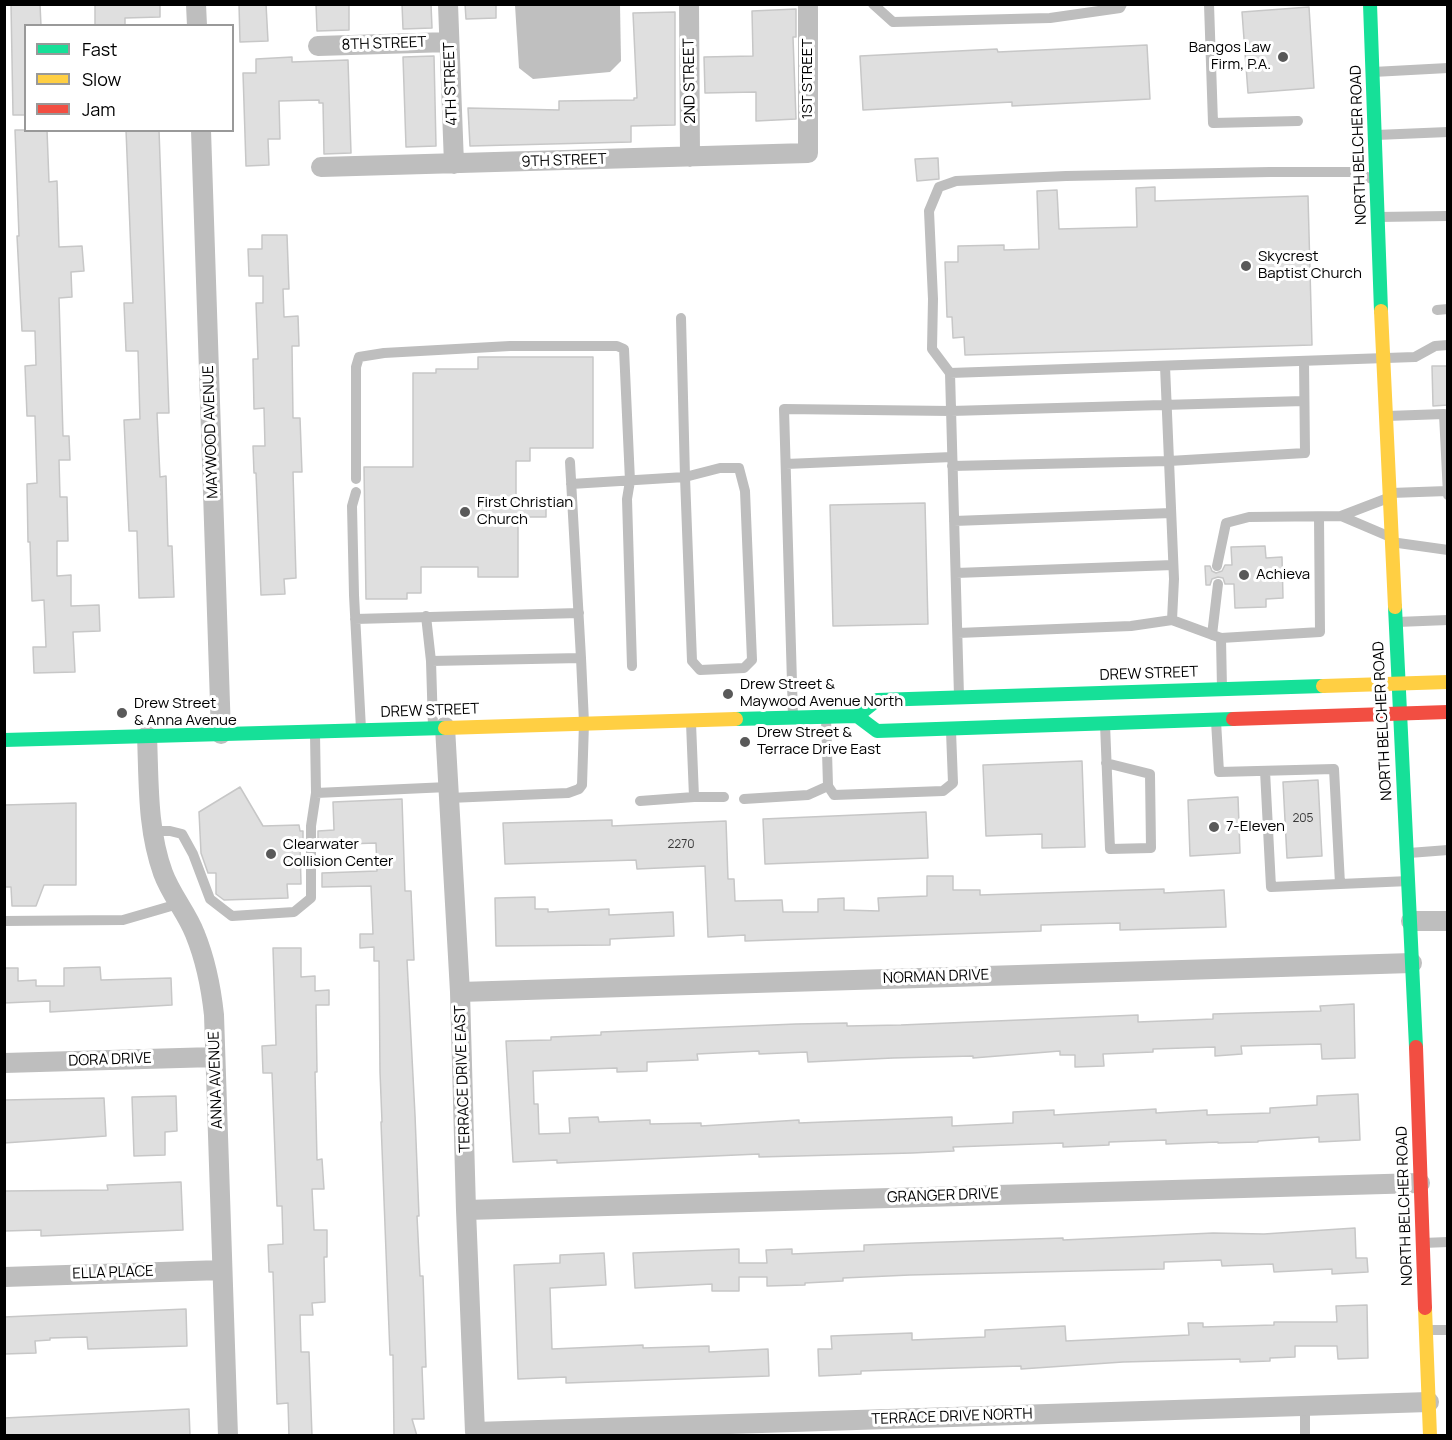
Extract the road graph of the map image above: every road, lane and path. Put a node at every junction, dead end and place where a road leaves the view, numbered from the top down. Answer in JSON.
{"nodes":[{"id":1,"x":196,"y":4,"type":"edge"},
{"id":2,"x":448,"y":4,"type":"edge"},
{"id":3,"x":689,"y":4,"type":"edge"},
{"id":4,"x":808,"y":4,"type":"edge"},
{"id":5,"x":873,"y":4,"type":"edge"},
{"id":6,"x":1122,"y":4,"type":"edge"},
{"id":7,"x":1209,"y":4,"type":"edge"},
{"id":8,"x":1370,"y":4,"type":"edge"},
{"id":9,"x":197,"y":24,"type":"edge"},
{"id":10,"x":449,"y":42,"type":"junction"},
{"id":11,"x":318,"y":46,"type":"dead end"},
{"id":12,"x":1448,"y":68,"type":"edge"},
{"id":13,"x":1372,"y":72,"type":"junction"},
{"id":14,"x":1298,"y":121,"type":"dead end"},
{"id":15,"x":201,"y":132,"type":"edge"},
{"id":16,"x":1448,"y":132,"type":"edge"},
{"id":17,"x":1375,"y":135,"type":"junction"},
{"id":18,"x":808,"y":153,"type":"joint"},
{"id":19,"x":690,"y":158,"type":"junction"},
{"id":20,"x":454,"y":164,"type":"junction"},
{"id":21,"x":321,"y":167,"type":"dead end"},
{"id":22,"x":1376,"y":180,"type":"junction"},
{"id":23,"x":1448,"y":216,"type":"edge"},
{"id":24,"x":1378,"y":217,"type":"junction"},
{"id":25,"x":681,"y":318,"type":"dead end"},
{"id":26,"x":1448,"y":345,"type":"edge"},
{"id":27,"x":1383,"y":358,"type":"junction"},
{"id":28,"x":1304,"y":361,"type":"junction"},
{"id":29,"x":1166,"y":366,"type":"junction"},
{"id":30,"x":950,"y":373,"type":"junction"},
{"id":31,"x":1304,"y":401,"type":"junction"},
{"id":32,"x":1167,"y":404,"type":"junction"},
{"id":33,"x":951,"y":411,"type":"junction"},
{"id":34,"x":1385,"y":416,"type":"junction"},
{"id":35,"x":952,"y":461,"type":"junction"},
{"id":36,"x":1169,"y":461,"type":"junction"},
{"id":37,"x":570,"y":462,"type":"dead end"},
{"id":38,"x":786,"y":464,"type":"junction"},
{"id":39,"x":685,"y":477,"type":"junction"},
{"id":40,"x":356,"y":479,"type":"dead end"},
{"id":41,"x":630,"y":481,"type":"junction"},
{"id":42,"x":571,"y":484,"type":"junction"},
{"id":43,"x":356,"y":492,"type":"dead end"},
{"id":44,"x":1447,"y":493,"type":"edge"},
{"id":45,"x":1389,"y":495,"type":"junction"},
{"id":46,"x":1171,"y":513,"type":"junction"},
{"id":47,"x":1341,"y":516,"type":"junction"},
{"id":48,"x":1319,"y":517,"type":"junction"},
{"id":49,"x":954,"y":521,"type":"junction"},
{"id":50,"x":1391,"y":540,"type":"junction"},
{"id":51,"x":1448,"y":550,"type":"edge"},
{"id":52,"x":1173,"y":565,"type":"junction"},
{"id":53,"x":1218,"y":566,"type":"dead end"},
{"id":54,"x":956,"y":573,"type":"junction"},
{"id":55,"x":1218,"y":584,"type":"dead end"},
{"id":56,"x":579,"y":613,"type":"junction"},
{"id":57,"x":426,"y":616,"type":"junction"},
{"id":58,"x":355,"y":619,"type":"junction"},
{"id":59,"x":1172,"y":620,"type":"junction"},
{"id":60,"x":1448,"y":621,"type":"edge"},
{"id":61,"x":1395,"y":622,"type":"junction"},
{"id":62,"x":958,"y":633,"type":"junction"},
{"id":63,"x":1216,"y":637,"type":"junction"},
{"id":64,"x":581,"y":658,"type":"junction"},
{"id":65,"x":431,"y":661,"type":"junction"},
{"id":66,"x":632,"y":666,"type":"dead end"},
{"id":67,"x":1448,"y":682,"type":"edge"},
{"id":68,"x":1398,"y":684,"type":"junction"},
{"id":69,"x":1222,"y":689,"type":"junction"},
{"id":70,"x":959,"y":696,"type":"junction"},
{"id":71,"x":1448,"y":712,"type":"edge"},
{"id":72,"x":1399,"y":714,"type":"junction"},
{"id":73,"x":857,"y":716,"type":"junction"},
{"id":74,"x":793,"y":717,"type":"junction"},
{"id":75,"x":826,"y":717,"type":"junction"},
{"id":76,"x":691,"y":719,"type":"junction"},
{"id":77,"x":1216,"y":720,"type":"junction"},
{"id":78,"x":584,"y":723,"type":"junction"},
{"id":79,"x":1105,"y":723,"type":"junction"},
{"id":80,"x":439,"y":727,"type":"junction"},
{"id":81,"x":951,"y":728,"type":"junction"},
{"id":82,"x":361,"y":730,"type":"junction"},
{"id":83,"x":315,"y":731,"type":"junction"},
{"id":84,"x":221,"y":734,"type":"junction"},
{"id":85,"x":147,"y":736,"type":"junction"},
{"id":86,"x":4,"y":740,"type":"edge"},
{"id":87,"x":1106,"y":763,"type":"junction"},
{"id":88,"x":1265,"y":771,"type":"junction"},
{"id":89,"x":828,"y":786,"type":"junction"},
{"id":90,"x":449,"y":792,"type":"junction"},
{"id":91,"x":316,"y":793,"type":"junction"},
{"id":92,"x":694,"y":797,"type":"junction"},
{"id":93,"x":724,"y":797,"type":"dead end"},
{"id":94,"x":744,"y":799,"type":"dead end"},
{"id":95,"x":640,"y":801,"type":"dead end"},
{"id":96,"x":153,"y":831,"type":"junction"},
{"id":97,"x":1448,"y":850,"type":"edge"},
{"id":98,"x":1407,"y":854,"type":"junction"},
{"id":99,"x":1409,"y":881,"type":"junction"},
{"id":100,"x":1340,"y":884,"type":"junction"},
{"id":101,"x":178,"y":904,"type":"junction"},
{"id":102,"x":4,"y":921,"type":"edge"},
{"id":103,"x":1411,"y":921,"type":"junction"},
{"id":104,"x":1448,"y":921,"type":"edge"},
{"id":105,"x":1412,"y":963,"type":"junction"},
{"id":106,"x":460,"y":992,"type":"junction"},
{"id":107,"x":215,"y":1057,"type":"junction"},
{"id":108,"x":4,"y":1063,"type":"edge"},
{"id":109,"x":1420,"y":1183,"type":"junction"},
{"id":110,"x":466,"y":1210,"type":"junction"},
{"id":111,"x":1448,"y":1242,"type":"edge"},
{"id":112,"x":1423,"y":1243,"type":"junction"},
{"id":113,"x":222,"y":1270,"type":"junction"},
{"id":114,"x":4,"y":1277,"type":"edge"},
{"id":115,"x":1426,"y":1330,"type":"junction"},
{"id":116,"x":1448,"y":1330,"type":"edge"},
{"id":117,"x":1429,"y":1402,"type":"junction"},
{"id":118,"x":1305,"y":1406,"type":"junction"},
{"id":119,"x":475,"y":1432,"type":"joint"},
{"id":120,"x":228,"y":1436,"type":"edge"},
{"id":121,"x":1305,"y":1436,"type":"edge"},
{"id":122,"x":1430,"y":1436,"type":"edge"}],
"edges":[{"from":1,"to":9,"type":"street"},
{"from":2,"to":10,"type":"street","name":"4TH STREET"},
{"from":3,"to":19,"type":"street","name":"2ND STREET"},
{"from":4,"to":18,"type":"street","name":"1ST STREET"},
{"from":5,"to":6,"type":"lane"},
{"from":7,"to":14,"type":"lane"},
{"from":8,"to":13,"type":"main road","name":"NORTH BELCHER ROAD"},
{"from":10,"to":11,"type":"street","name":"8TH STREET"},
{"from":10,"to":20,"type":"street","name":"4TH STREET"},
{"from":12,"to":13,"type":"lane"},
{"from":13,"to":17,"type":"main road","name":"NORTH BELCHER ROAD"},
{"from":15,"to":84,"type":"street","name":"MAYWOOD AVENUE"},
{"from":16,"to":17,"type":"lane"},
{"from":17,"to":22,"type":"main road","name":"NORTH BELCHER ROAD"},
{"from":18,"to":19,"type":"street","name":"9TH STREET"},
{"from":19,"to":20,"type":"street","name":"9TH STREET"},
{"from":20,"to":21,"type":"street","name":"9TH STREET"},
{"from":22,"to":24,"type":"main road","name":"NORTH BELCHER ROAD"},
{"from":22,"to":30,"type":"lane"},
{"from":23,"to":24,"type":"lane"},
{"from":24,"to":27,"type":"main road","name":"NORTH BELCHER ROAD"},
{"from":25,"to":39,"type":"lane"},
{"from":26,"to":27,"type":"lane"},
{"from":27,"to":28,"type":"lane"},
{"from":27,"to":34,"type":"main road","name":"NORTH BELCHER ROAD"},
{"from":28,"to":29,"type":"lane"},
{"from":28,"to":31,"type":"lane"},
{"from":29,"to":30,"type":"lane"},
{"from":29,"to":32,"type":"lane"},
{"from":30,"to":33,"type":"lane"},
{"from":31,"to":32,"type":"lane"},
{"from":31,"to":36,"type":"lane"},
{"from":32,"to":33,"type":"lane"},
{"from":32,"to":36,"type":"lane"},
{"from":33,"to":35,"type":"lane"},
{"from":33,"to":38,"type":"lane"},
{"from":34,"to":44,"type":"lane"},
{"from":34,"to":45,"type":"main road","name":"NORTH BELCHER ROAD"},
{"from":35,"to":36,"type":"lane"},
{"from":35,"to":38,"type":"lane"},
{"from":35,"to":49,"type":"lane"},
{"from":36,"to":46,"type":"lane"},
{"from":37,"to":42,"type":"lane"},
{"from":38,"to":74,"type":"lane"},
{"from":39,"to":39,"type":"lane"},
{"from":39,"to":41,"type":"lane"},
{"from":40,"to":41,"type":"lane"},
{"from":41,"to":42,"type":"lane"},
{"from":41,"to":66,"type":"lane"},
{"from":42,"to":56,"type":"lane"},
{"from":43,"to":58,"type":"lane"},
{"from":44,"to":45,"type":"lane"},
{"from":45,"to":47,"type":"lane"},
{"from":45,"to":50,"type":"main road","name":"NORTH BELCHER ROAD"},
{"from":46,"to":49,"type":"lane"},
{"from":46,"to":52,"type":"lane"},
{"from":47,"to":48,"type":"lane"},
{"from":47,"to":50,"type":"lane"},
{"from":48,"to":53,"type":"lane"},
{"from":48,"to":63,"type":"lane"},
{"from":49,"to":54,"type":"lane"},
{"from":50,"to":51,"type":"lane"},
{"from":50,"to":61,"type":"main road","name":"NORTH BELCHER ROAD"},
{"from":52,"to":54,"type":"lane"},
{"from":52,"to":59,"type":"lane"},
{"from":54,"to":62,"type":"lane"},
{"from":55,"to":63,"type":"lane"},
{"from":56,"to":57,"type":"lane"},
{"from":56,"to":64,"type":"lane"},
{"from":57,"to":58,"type":"lane"},
{"from":57,"to":65,"type":"lane"},
{"from":58,"to":82,"type":"lane"},
{"from":59,"to":62,"type":"lane"},
{"from":59,"to":63,"type":"lane"},
{"from":60,"to":61,"type":"lane"},
{"from":61,"to":68,"type":"main road","name":"NORTH BELCHER ROAD"},
{"from":62,"to":70,"type":"lane"},
{"from":63,"to":69,"type":"lane"},
{"from":64,"to":65,"type":"lane"},
{"from":64,"to":78,"type":"lane"},
{"from":65,"to":80,"type":"lane"},
{"from":67,"to":68,"type":"main road","name":"DREW STREET"},
{"from":68,"to":69,"type":"main road","name":"DREW STREET"},
{"from":68,"to":72,"type":"main road","name":"NORTH BELCHER ROAD"},
{"from":69,"to":70,"type":"main road","name":"DREW STREET"},
{"from":70,"to":73,"type":"main road","name":"DREW STREET"},
{"from":71,"to":72,"type":"main road"},
{"from":72,"to":77,"type":"main road"},
{"from":72,"to":98,"type":"main road","name":"NORTH BELCHER ROAD"},
{"from":73,"to":75,"type":"main road","name":"DREW STREET"},
{"from":73,"to":81,"type":"main road"},
{"from":74,"to":75,"type":"main road","name":"DREW STREET"},
{"from":74,"to":76,"type":"main road","name":"DREW STREET"},
{"from":75,"to":89,"type":"lane"},
{"from":76,"to":78,"type":"main road","name":"DREW STREET"},
{"from":76,"to":92,"type":"lane"},
{"from":77,"to":79,"type":"main road"},
{"from":77,"to":88,"type":"lane"},
{"from":78,"to":80,"type":"main road","name":"DREW STREET"},
{"from":78,"to":90,"type":"lane"},
{"from":79,"to":81,"type":"main road"},
{"from":79,"to":87,"type":"lane"},
{"from":80,"to":82,"type":"main road","name":"DREW STREET"},
{"from":80,"to":90,"type":"street","name":"TERRACE DRIVE EAST"},
{"from":81,"to":89,"type":"lane"},
{"from":82,"to":83,"type":"main road","name":"DREW STREET"},
{"from":83,"to":84,"type":"main road","name":"DREW STREET"},
{"from":83,"to":91,"type":"lane"},
{"from":84,"to":85,"type":"main road","name":"DREW STREET"},
{"from":85,"to":86,"type":"main road","name":"DREW STREET"},
{"from":85,"to":96,"type":"street","name":"ANNA AVENUE"},
{"from":87,"to":87,"type":"lane"},
{"from":88,"to":100,"type":"lane"},
{"from":88,"to":100,"type":"lane"},
{"from":89,"to":94,"type":"lane"},
{"from":90,"to":91,"type":"lane"},
{"from":90,"to":106,"type":"street","name":"TERRACE DRIVE EAST"},
{"from":91,"to":96,"type":"lane"},
{"from":92,"to":93,"type":"lane"},
{"from":92,"to":95,"type":"lane"},
{"from":96,"to":101,"type":"street","name":"ANNA AVENUE"},
{"from":97,"to":98,"type":"lane"},
{"from":98,"to":99,"type":"main road","name":"NORTH BELCHER ROAD"},
{"from":99,"to":100,"type":"lane"},
{"from":99,"to":103,"type":"main road","name":"NORTH BELCHER ROAD"},
{"from":101,"to":102,"type":"lane"},
{"from":101,"to":107,"type":"street","name":"ANNA AVENUE"},
{"from":103,"to":104,"type":"street"},
{"from":103,"to":105,"type":"main road","name":"NORTH BELCHER ROAD"},
{"from":105,"to":106,"type":"street","name":"NORMAN DRIVE"},
{"from":105,"to":109,"type":"main road","name":"NORTH BELCHER ROAD"},
{"from":106,"to":110,"type":"street","name":"TERRACE DRIVE EAST"},
{"from":107,"to":108,"type":"street","name":"DORA DRIVE"},
{"from":107,"to":113,"type":"street","name":"ANNA AVENUE"},
{"from":109,"to":110,"type":"street","name":"GRANGER DRIVE"},
{"from":109,"to":112,"type":"main road","name":"NORTH BELCHER ROAD"},
{"from":110,"to":119,"type":"street","name":"TERRACE DRIVE EAST"},
{"from":111,"to":112,"type":"lane"},
{"from":112,"to":115,"type":"main road","name":"NORTH BELCHER ROAD"},
{"from":113,"to":114,"type":"street","name":"ELLA PLACE"},
{"from":113,"to":120,"type":"street","name":"ANNA AVENUE"},
{"from":115,"to":116,"type":"lane"},
{"from":115,"to":117,"type":"main road","name":"NORTH BELCHER ROAD"},
{"from":117,"to":118,"type":"street","name":"TERRACE DRIVE NORTH"},
{"from":117,"to":122,"type":"main road","name":"NORTH BELCHER ROAD"},
{"from":118,"to":119,"type":"street","name":"TERRACE DRIVE NORTH"},
{"from":118,"to":121,"type":"lane"}]}
